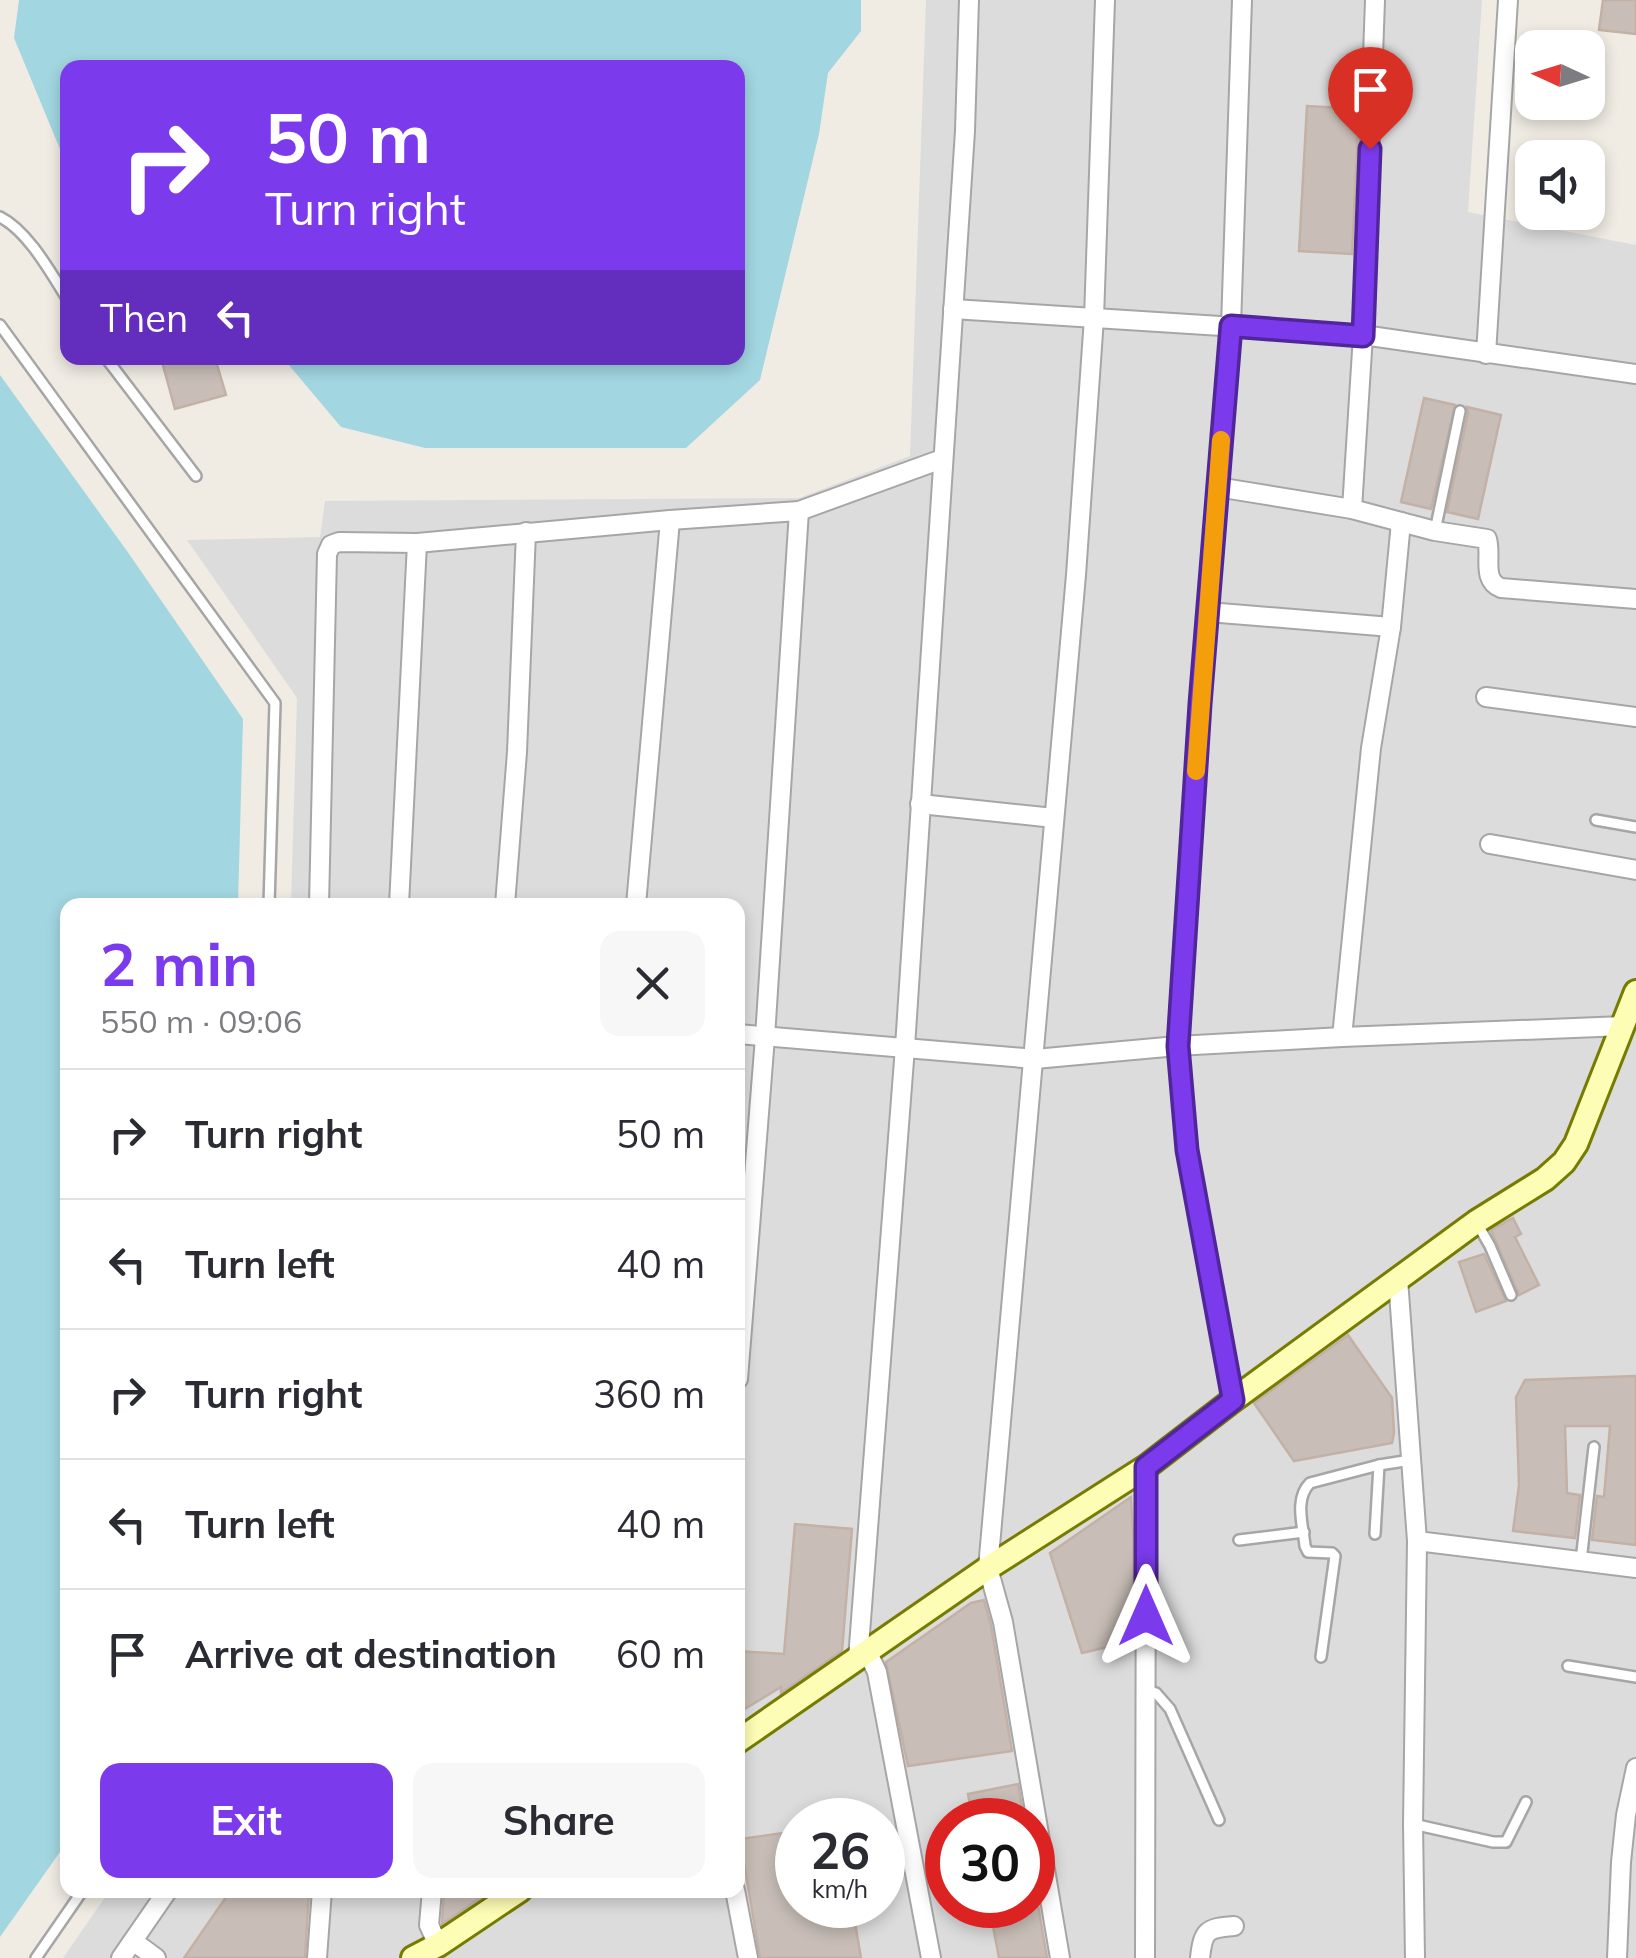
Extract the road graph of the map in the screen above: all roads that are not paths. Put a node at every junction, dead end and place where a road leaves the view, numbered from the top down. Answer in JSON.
{"nodes":[{"id":1,"x":969,"y":0,"type":"edge"},
{"id":2,"x":1105,"y":0,"type":"edge"},
{"id":3,"x":1242,"y":0,"type":"edge"},
{"id":4,"x":1375,"y":0,"type":"edge"},
{"id":5,"x":1508,"y":0,"type":"edge"},
{"id":6,"x":0,"y":217,"type":"edge"},
{"id":7,"x":60,"y":287,"type":"edge"},
{"id":8,"x":953,"y":309,"type":"junction"},
{"id":9,"x":1094,"y":318,"type":"junction"},
{"id":10,"x":0,"y":325,"type":"edge"},
{"id":11,"x":1231,"y":326,"type":"junction"},
{"id":12,"x":1363,"y":336,"type":"junction"},
{"id":13,"x":1486,"y":354,"type":"junction"},
{"id":14,"x":111,"y":365,"type":"edge"},
{"id":15,"x":1636,"y":374,"type":"edge"},
{"id":16,"x":1460,"y":411,"type":"dead end"},
{"id":17,"x":942,"y":459,"type":"junction"},
{"id":18,"x":196,"y":476,"type":"dead end"},
{"id":19,"x":1217,"y":487,"type":"junction"},
{"id":20,"x":1352,"y":509,"type":"junction"},
{"id":21,"x":799,"y":510,"type":"junction"},
{"id":22,"x":670,"y":520,"type":"junction"},
{"id":23,"x":1401,"y":522,"type":"junction"},
{"id":24,"x":1435,"y":531,"type":"junction"},
{"id":25,"x":526,"y":532,"type":"junction"},
{"id":26,"x":417,"y":543,"type":"junction"},
{"id":27,"x":1636,"y":599,"type":"edge"},
{"id":28,"x":1208,"y":612,"type":"junction"},
{"id":29,"x":1391,"y":627,"type":"junction"},
{"id":30,"x":1486,"y":697,"type":"dead end"},
{"id":31,"x":1636,"y":718,"type":"edge"},
{"id":32,"x":920,"y":804,"type":"junction"},
{"id":33,"x":1054,"y":818,"type":"junction"},
{"id":34,"x":1596,"y":820,"type":"dead end"},
{"id":35,"x":1636,"y":827,"type":"edge"},
{"id":36,"x":1490,"y":844,"type":"dead end"},
{"id":37,"x":1636,"y":870,"type":"edge"},
{"id":38,"x":269,"y":898,"type":"edge"},
{"id":39,"x":319,"y":898,"type":"edge"},
{"id":40,"x":399,"y":898,"type":"edge"},
{"id":41,"x":506,"y":898,"type":"edge"},
{"id":42,"x":637,"y":898,"type":"edge"},
{"id":43,"x":1636,"y":992,"type":"edge"},
{"id":44,"x":1624,"y":1026,"type":"junction"},
{"id":45,"x":745,"y":1035,"type":"edge"},
{"id":46,"x":764,"y":1036,"type":"junction"},
{"id":47,"x":1342,"y":1037,"type":"junction"},
{"id":48,"x":1178,"y":1046,"type":"junction"},
{"id":49,"x":905,"y":1047,"type":"junction"},
{"id":50,"x":1035,"y":1059,"type":"junction"},
{"id":51,"x":1476,"y":1222,"type":"junction"},
{"id":52,"x":1398,"y":1279,"type":"junction"},
{"id":53,"x":745,"y":1287,"type":"edge"},
{"id":54,"x":1510,"y":1295,"type":"dead end"},
{"id":55,"x":1233,"y":1400,"type":"junction"},
{"id":56,"x":1594,"y":1447,"type":"dead end"},
{"id":57,"x":1411,"y":1460,"type":"junction"},
{"id":58,"x":1380,"y":1465,"type":"junction"},
{"id":59,"x":1146,"y":1467,"type":"junction"},
{"id":60,"x":1304,"y":1532,"type":"junction"},
{"id":61,"x":1375,"y":1534,"type":"dead end"},
{"id":62,"x":1239,"y":1540,"type":"dead end"},
{"id":63,"x":1417,"y":1540,"type":"junction"},
{"id":64,"x":1581,"y":1560,"type":"junction"},
{"id":65,"x":988,"y":1568,"type":"junction"},
{"id":66,"x":1636,"y":1568,"type":"edge"},
{"id":67,"x":863,"y":1656,"type":"junction"},
{"id":68,"x":1321,"y":1657,"type":"dead end"},
{"id":69,"x":1568,"y":1666,"type":"dead end"},
{"id":70,"x":1636,"y":1676,"type":"edge"},
{"id":71,"x":1146,"y":1690,"type":"junction"},
{"id":72,"x":745,"y":1737,"type":"edge"},
{"id":73,"x":1636,"y":1768,"type":"edge"},
{"id":74,"x":1526,"y":1802,"type":"dead end"},
{"id":75,"x":1219,"y":1820,"type":"dead end"},
{"id":76,"x":1413,"y":1824,"type":"junction"},
{"id":77,"x":77,"y":1898,"type":"edge"},
{"id":78,"x":162,"y":1898,"type":"edge"},
{"id":79,"x":321,"y":1898,"type":"edge"},
{"id":80,"x":431,"y":1898,"type":"edge"},
{"id":81,"x":508,"y":1898,"type":"edge"},
{"id":82,"x":737,"y":1898,"type":"edge"},
{"id":83,"x":1234,"y":1926,"type":"dead end"},
{"id":84,"x":132,"y":1942,"type":"junction"},
{"id":85,"x":438,"y":1946,"type":"junction"},
{"id":86,"x":36,"y":1958,"type":"edge"},
{"id":87,"x":121,"y":1958,"type":"edge"},
{"id":88,"x":156,"y":1958,"type":"edge"},
{"id":89,"x":317,"y":1958,"type":"edge"},
{"id":90,"x":413,"y":1958,"type":"edge"},
{"id":91,"x":748,"y":1958,"type":"edge"},
{"id":92,"x":931,"y":1958,"type":"edge"},
{"id":93,"x":1060,"y":1958,"type":"edge"},
{"id":94,"x":1145,"y":1958,"type":"edge"},
{"id":95,"x":1200,"y":1958,"type":"edge"},
{"id":96,"x":1415,"y":1958,"type":"edge"},
{"id":97,"x":1618,"y":1958,"type":"edge"}],
"edges":[{"from":1,"to":8,"type":"street"},
{"from":2,"to":9,"type":"street"},
{"from":3,"to":11,"type":"street"},
{"from":4,"to":12,"type":"street"},
{"from":5,"to":13,"type":"street"},
{"from":6,"to":7,"type":"lane"},
{"from":8,"to":9,"type":"street"},
{"from":8,"to":17,"type":"street"},
{"from":9,"to":11,"type":"street"},
{"from":9,"to":33,"type":"street"},
{"from":10,"to":38,"type":"lane"},
{"from":11,"to":12,"type":"street"},
{"from":11,"to":19,"type":"street"},
{"from":12,"to":13,"type":"street"},
{"from":12,"to":20,"type":"street"},
{"from":13,"to":15,"type":"street"},
{"from":14,"to":18,"type":"lane"},
{"from":16,"to":24,"type":"lane"},
{"from":17,"to":21,"type":"street"},
{"from":17,"to":32,"type":"street"},
{"from":19,"to":20,"type":"street"},
{"from":19,"to":28,"type":"street"},
{"from":20,"to":23,"type":"street"},
{"from":21,"to":22,"type":"street"},
{"from":21,"to":46,"type":"street"},
{"from":22,"to":25,"type":"street"},
{"from":22,"to":42,"type":"street"},
{"from":23,"to":24,"type":"street"},
{"from":23,"to":29,"type":"street"},
{"from":24,"to":27,"type":"street"},
{"from":25,"to":26,"type":"street"},
{"from":25,"to":41,"type":"street"},
{"from":26,"to":39,"type":"street"},
{"from":26,"to":40,"type":"street"},
{"from":28,"to":29,"type":"street"},
{"from":28,"to":48,"type":"street"},
{"from":29,"to":47,"type":"street"},
{"from":30,"to":31,"type":"street"},
{"from":32,"to":33,"type":"street"},
{"from":32,"to":49,"type":"street"},
{"from":33,"to":50,"type":"street"},
{"from":34,"to":35,"type":"lane"},
{"from":36,"to":37,"type":"street"},
{"from":43,"to":44,"type":"street"},
{"from":44,"to":47,"type":"street"},
{"from":44,"to":51,"type":"street"},
{"from":45,"to":46,"type":"street"},
{"from":46,"to":49,"type":"street"},
{"from":46,"to":53,"type":"street"},
{"from":47,"to":48,"type":"street"},
{"from":48,"to":50,"type":"street"},
{"from":48,"to":55,"type":"street"},
{"from":49,"to":50,"type":"street"},
{"from":49,"to":67,"type":"street"},
{"from":50,"to":65,"type":"street"},
{"from":51,"to":52,"type":"street"},
{"from":51,"to":54,"type":"lane"},
{"from":52,"to":55,"type":"street"},
{"from":52,"to":57,"type":"street"},
{"from":55,"to":59,"type":"street"},
{"from":56,"to":64,"type":"lane"},
{"from":57,"to":58,"type":"lane"},
{"from":57,"to":63,"type":"street"},
{"from":58,"to":60,"type":"lane"},
{"from":58,"to":61,"type":"lane"},
{"from":59,"to":65,"type":"street"},
{"from":59,"to":71,"type":"street"},
{"from":60,"to":62,"type":"lane"},
{"from":60,"to":68,"type":"lane"},
{"from":63,"to":64,"type":"street"},
{"from":63,"to":76,"type":"street"},
{"from":64,"to":66,"type":"street"},
{"from":65,"to":67,"type":"street"},
{"from":65,"to":93,"type":"street"},
{"from":67,"to":72,"type":"street"},
{"from":67,"to":92,"type":"street"},
{"from":69,"to":70,"type":"lane"},
{"from":71,"to":75,"type":"lane"},
{"from":71,"to":94,"type":"street"},
{"from":73,"to":97,"type":"street"},
{"from":74,"to":76,"type":"lane"},
{"from":76,"to":96,"type":"street"},
{"from":77,"to":86,"type":"lane"},
{"from":78,"to":84,"type":"street"},
{"from":79,"to":89,"type":"street"},
{"from":80,"to":85,"type":"street"},
{"from":81,"to":85,"type":"street"},
{"from":82,"to":91,"type":"street"},
{"from":83,"to":95,"type":"street"},
{"from":84,"to":87,"type":"street"},
{"from":84,"to":88,"type":"street"},
{"from":85,"to":90,"type":"street"}]}
